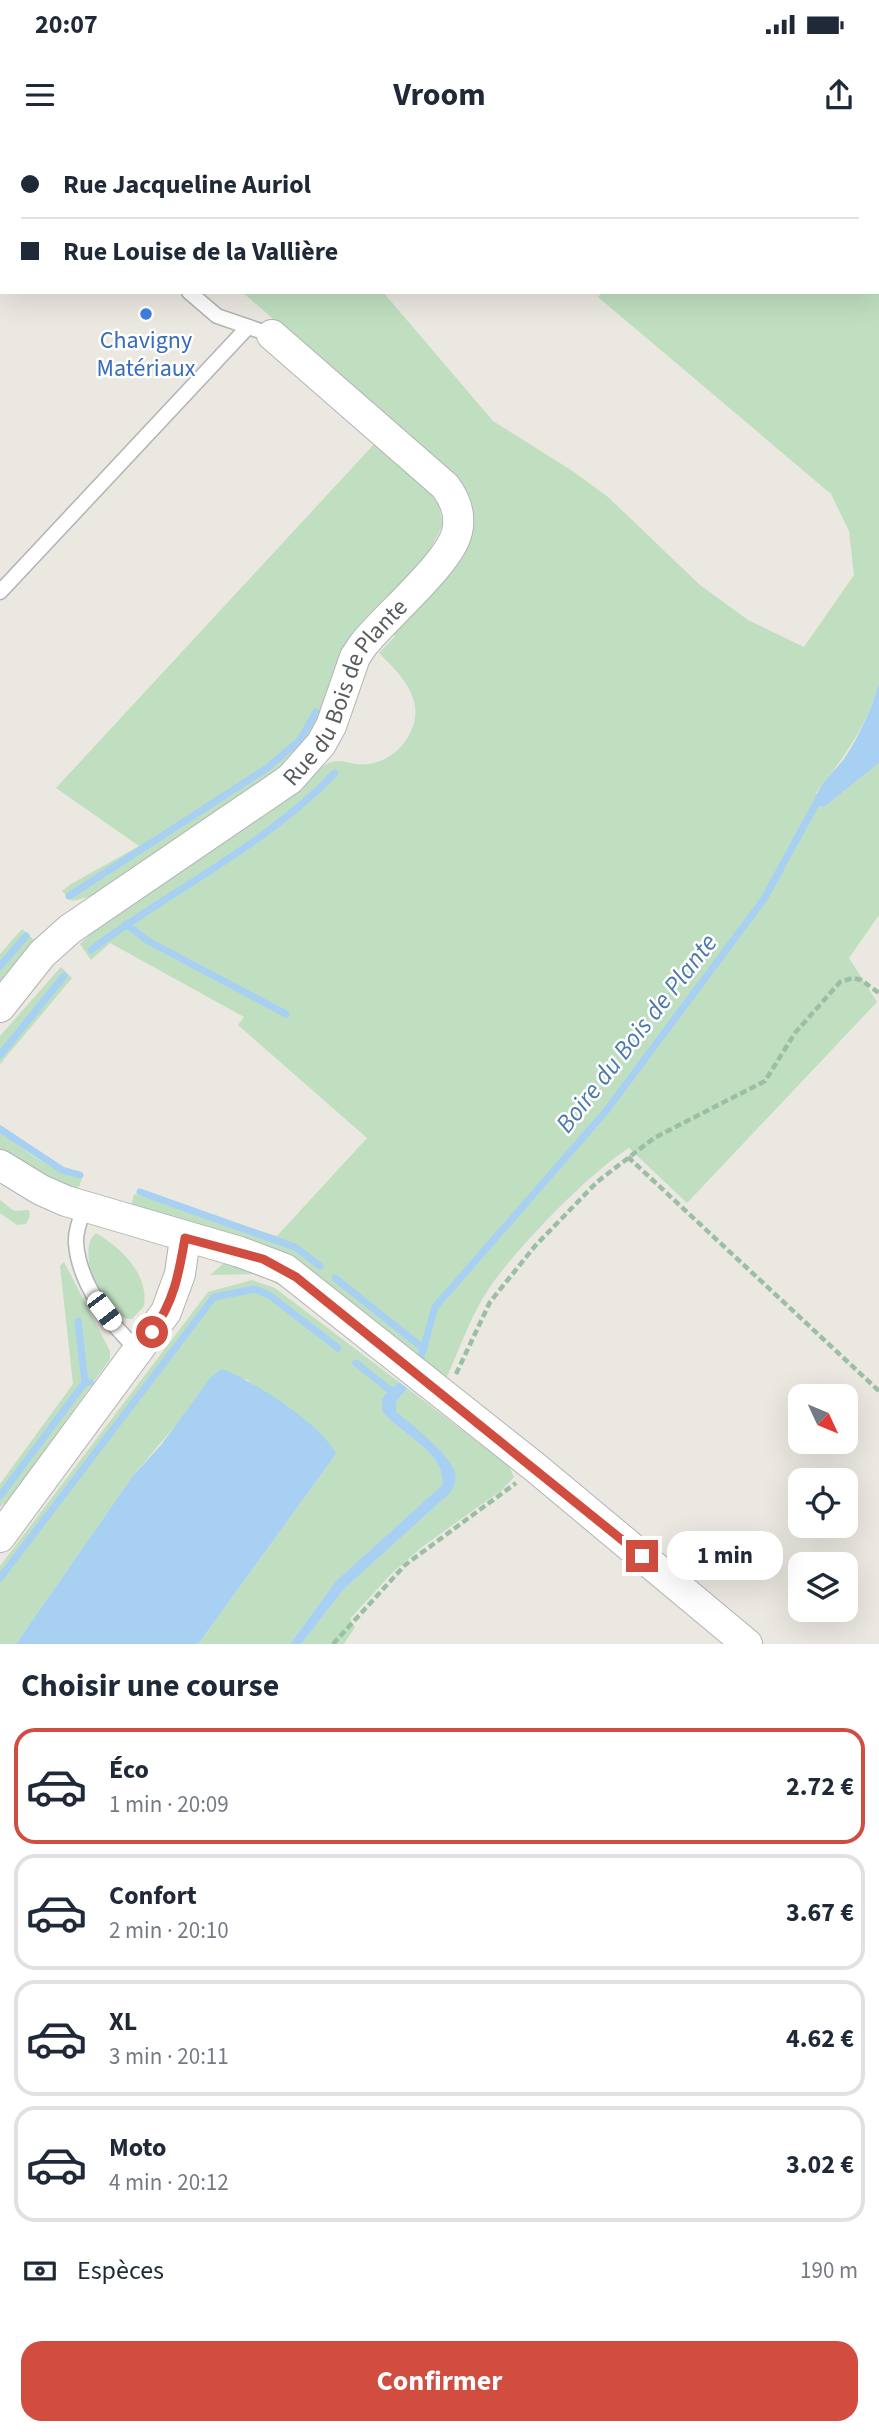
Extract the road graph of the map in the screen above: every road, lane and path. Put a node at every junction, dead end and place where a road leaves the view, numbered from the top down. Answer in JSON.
{"nodes":[{"id":1,"x":191,"y":294,"type":"edge"},
{"id":2,"x":260,"y":331,"type":"junction"},
{"id":3,"x":0,"y":592,"type":"edge"},
{"id":4,"x":879,"y":993,"type":"edge"},
{"id":5,"x":0,"y":1007,"type":"edge"},
{"id":6,"x":628,"y":1157,"type":"junction"},
{"id":7,"x":0,"y":1164,"type":"edge"},
{"id":8,"x":85,"y":1206,"type":"junction"},
{"id":9,"x":185,"y":1238,"type":"junction"},
{"id":10,"x":139,"y":1351,"type":"junction"},
{"id":11,"x":879,"y":1391,"type":"edge"},
{"id":12,"x":446,"y":1397,"type":"junction"},
{"id":13,"x":536,"y":1468,"type":"junction"},
{"id":14,"x":0,"y":1536,"type":"edge"},
{"id":15,"x":333,"y":1644,"type":"edge"},
{"id":16,"x":747,"y":1644,"type":"edge"}],
"edges":[{"from":1,"to":2,"type":"lane"},
{"from":2,"to":3,"type":"lane"},
{"from":2,"to":5,"type":"street","name":"Rue du Bois de Plante"},
{"from":4,"to":6,"type":"path"},
{"from":6,"to":11,"type":"path"},
{"from":6,"to":12,"type":"path"},
{"from":7,"to":8,"type":"street"},
{"from":8,"to":9,"type":"street"},
{"from":8,"to":10,"type":"lane"},
{"from":9,"to":10,"type":"street"},
{"from":9,"to":12,"type":"street"},
{"from":10,"to":14,"type":"street"},
{"from":12,"to":13,"type":"street"},
{"from":13,"to":15,"type":"path"},
{"from":13,"to":16,"type":"street"}]}
